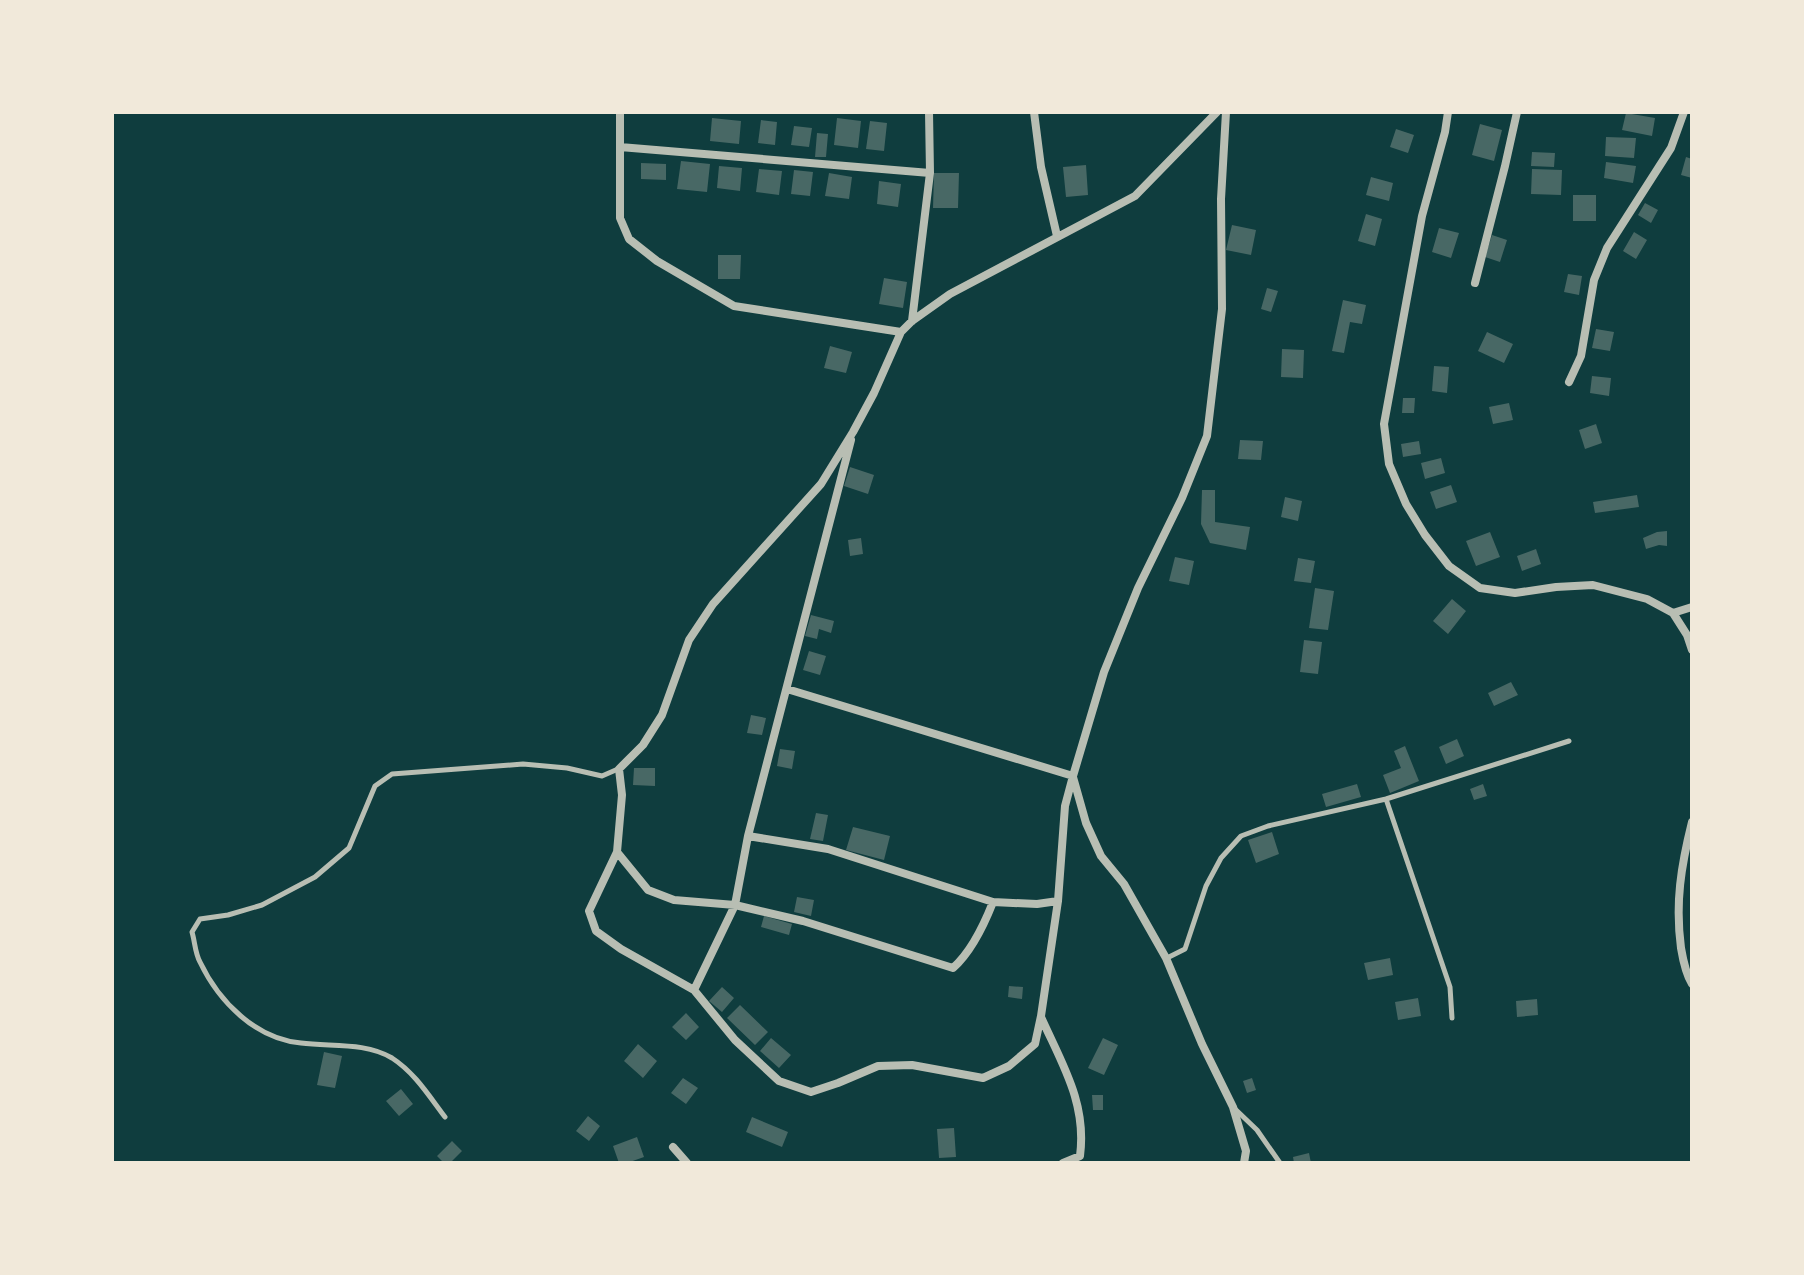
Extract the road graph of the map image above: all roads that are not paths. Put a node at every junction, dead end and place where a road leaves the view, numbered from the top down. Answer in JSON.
{"nodes":[{"id":1,"x":620,"y":112,"type":"edge"},
{"id":2,"x":929,"y":112,"type":"edge"},
{"id":3,"x":1034,"y":112,"type":"edge"},
{"id":4,"x":1217,"y":112,"type":"edge"},
{"id":5,"x":1226,"y":112,"type":"edge"},
{"id":6,"x":1448,"y":112,"type":"edge"},
{"id":7,"x":1517,"y":112,"type":"edge"},
{"id":8,"x":1684,"y":112,"type":"edge"},
{"id":9,"x":620,"y":147,"type":"junction"},
{"id":10,"x":930,"y":173,"type":"junction"},
{"id":11,"x":1057,"y":236,"type":"junction"},
{"id":12,"x":1475,"y":283,"type":"dead end"},
{"id":13,"x":912,"y":321,"type":"junction"},
{"id":14,"x":901,"y":332,"type":"junction"},
{"id":15,"x":1569,"y":382,"type":"dead end"},
{"id":16,"x":853,"y":432,"type":"junction"},
{"id":17,"x":1692,"y":607,"type":"edge"},
{"id":18,"x":1673,"y":613,"type":"junction"},
{"id":19,"x":1692,"y":650,"type":"edge"},
{"id":20,"x":787,"y":689,"type":"junction"},
{"id":21,"x":1569,"y":741,"type":"dead end"},
{"id":22,"x":619,"y":769,"type":"junction"},
{"id":23,"x":1073,"y":776,"type":"junction"},
{"id":24,"x":1386,"y":799,"type":"junction"},
{"id":25,"x":1692,"y":822,"type":"edge"},
{"id":26,"x":748,"y":836,"type":"junction"},
{"id":27,"x":617,"y":852,"type":"junction"},
{"id":28,"x":1058,"y":901,"type":"junction"},
{"id":29,"x":993,"y":902,"type":"junction"},
{"id":30,"x":735,"y":905,"type":"junction"},
{"id":31,"x":1166,"y":958,"type":"junction"},
{"id":32,"x":1692,"y":984,"type":"edge"},
{"id":33,"x":694,"y":990,"type":"junction"},
{"id":34,"x":1041,"y":1016,"type":"junction"},
{"id":35,"x":1452,"y":1018,"type":"dead end"},
{"id":36,"x":1233,"y":1107,"type":"junction"},
{"id":37,"x":445,"y":1117,"type":"dead end"},
{"id":38,"x":673,"y":1147,"type":"dead end"},
{"id":39,"x":1080,"y":1159,"type":"edge"},
{"id":40,"x":687,"y":1163,"type":"edge"},
{"id":41,"x":1063,"y":1163,"type":"edge"},
{"id":42,"x":1244,"y":1163,"type":"edge"},
{"id":43,"x":1280,"y":1163,"type":"edge"}],
"edges":[{"from":1,"to":9,"type":"street"},
{"from":2,"to":10,"type":"street"},
{"from":3,"to":11,"type":"street"},
{"from":4,"to":11,"type":"street"},
{"from":5,"to":23,"type":"street"},
{"from":6,"to":18,"type":"street"},
{"from":7,"to":12,"type":"street"},
{"from":8,"to":15,"type":"street"},
{"from":9,"to":10,"type":"street"},
{"from":9,"to":14,"type":"street"},
{"from":10,"to":13,"type":"street"},
{"from":11,"to":13,"type":"street"},
{"from":13,"to":14,"type":"street"},
{"from":14,"to":16,"type":"street"},
{"from":16,"to":20,"type":"street"},
{"from":16,"to":22,"type":"street"},
{"from":17,"to":18,"type":"street"},
{"from":18,"to":19,"type":"street"},
{"from":20,"to":23,"type":"street"},
{"from":20,"to":26,"type":"street"},
{"from":21,"to":24,"type":"lane"},
{"from":22,"to":27,"type":"street"},
{"from":22,"to":37,"type":"lane"},
{"from":23,"to":28,"type":"street"},
{"from":23,"to":31,"type":"street"},
{"from":24,"to":31,"type":"lane"},
{"from":24,"to":35,"type":"lane"},
{"from":25,"to":32,"type":"street"},
{"from":26,"to":29,"type":"street"},
{"from":26,"to":30,"type":"street"},
{"from":27,"to":30,"type":"street"},
{"from":27,"to":33,"type":"street"},
{"from":28,"to":29,"type":"street"},
{"from":28,"to":34,"type":"street"},
{"from":29,"to":30,"type":"street"},
{"from":30,"to":33,"type":"street"},
{"from":31,"to":36,"type":"street"},
{"from":33,"to":34,"type":"street"},
{"from":34,"to":39,"type":"street"},
{"from":36,"to":42,"type":"street"},
{"from":36,"to":43,"type":"lane"},
{"from":38,"to":40,"type":"street"},
{"from":39,"to":41,"type":"street"}]}
